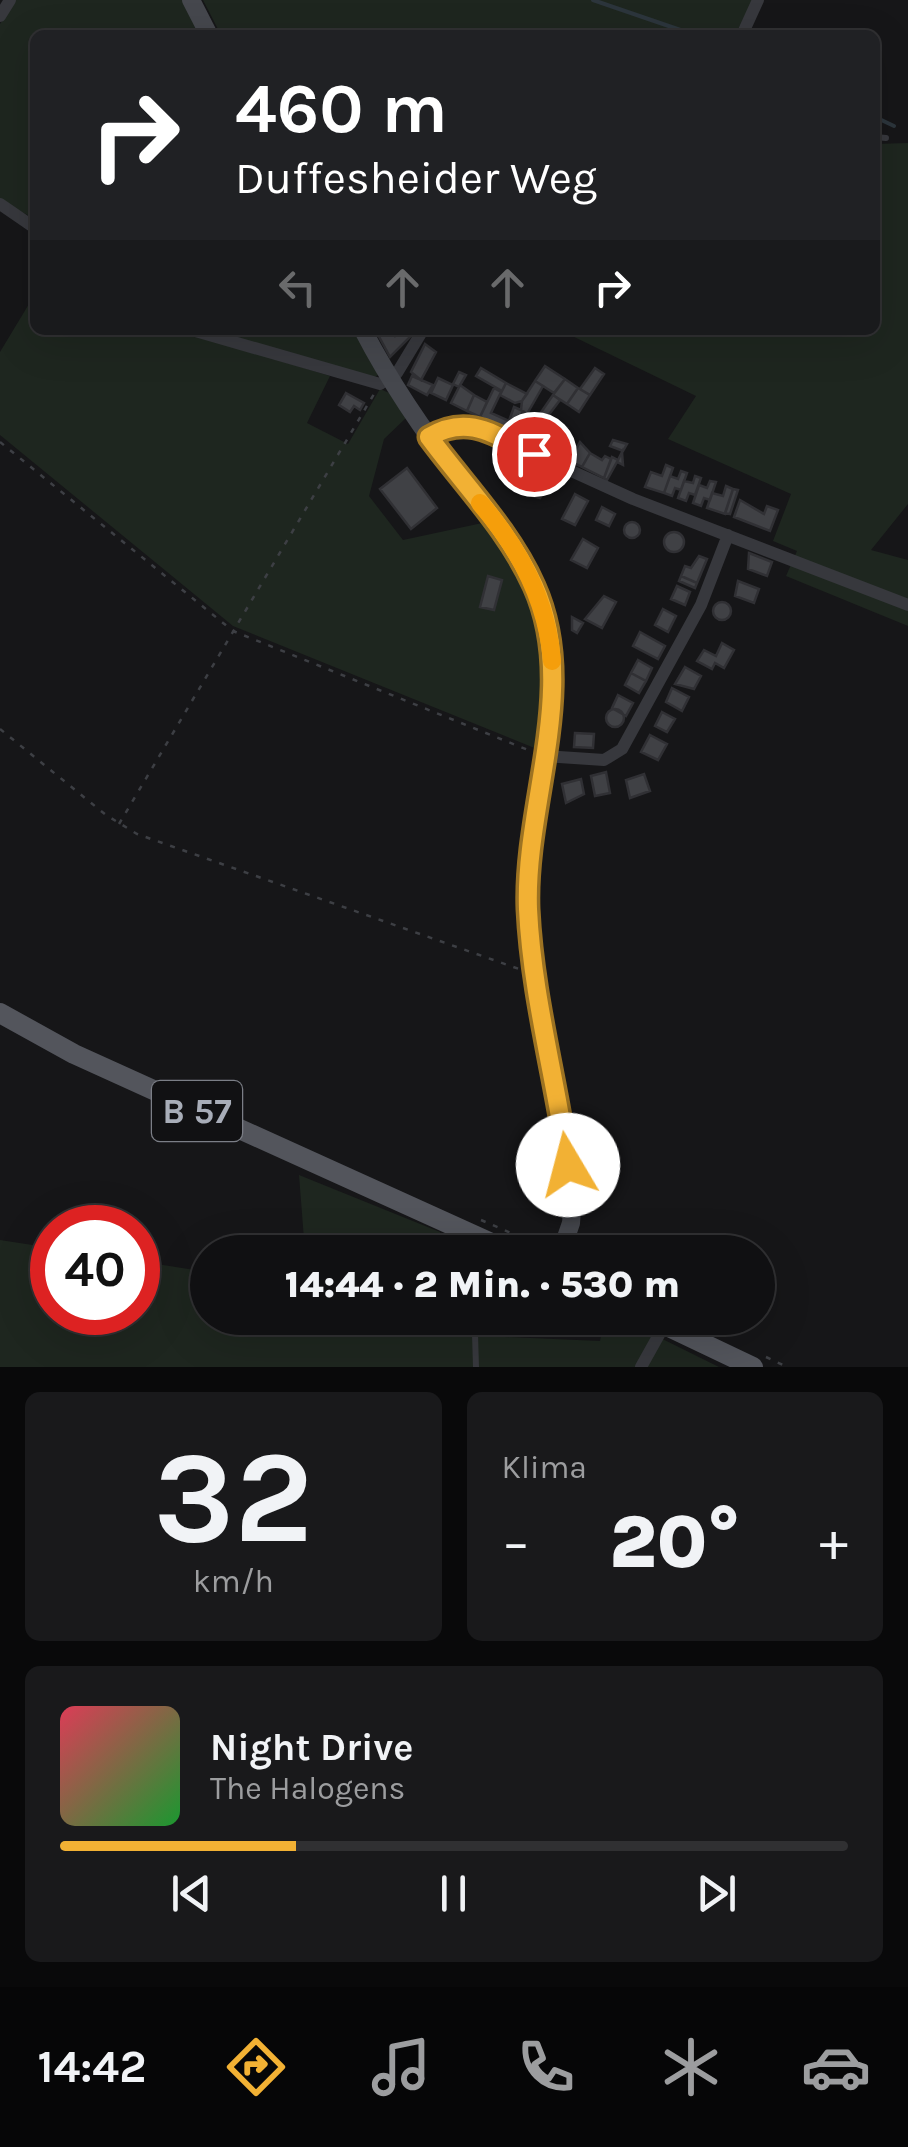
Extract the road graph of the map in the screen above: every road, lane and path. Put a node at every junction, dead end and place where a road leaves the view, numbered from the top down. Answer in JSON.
{"nodes":[{"id":1,"x":10,"y":0,"type":"edge"},
{"id":2,"x":191,"y":0,"type":"edge"},
{"id":3,"x":758,"y":0,"type":"edge"},
{"id":4,"x":0,"y":16,"type":"edge"},
{"id":5,"x":206,"y":30,"type":"edge"},
{"id":6,"x":744,"y":30,"type":"edge"},
{"id":7,"x":880,"y":137,"type":"edge"},
{"id":8,"x":886,"y":138,"type":"dead end"},
{"id":9,"x":0,"y":204,"type":"edge"},
{"id":10,"x":30,"y":225,"type":"edge"},
{"id":11,"x":211,"y":335,"type":"edge"},
{"id":12,"x":365,"y":335,"type":"edge"},
{"id":13,"x":419,"y":335,"type":"edge"},
{"id":14,"x":385,"y":381,"type":"junction"},
{"id":15,"x":429,"y":437,"type":"junction"},
{"id":16,"x":0,"y":442,"type":"edge"},
{"id":17,"x":728,"y":535,"type":"junction"},
{"id":18,"x":908,"y":605,"type":"edge"},
{"id":19,"x":233,"y":631,"type":"junction"},
{"id":20,"x":0,"y":728,"type":"edge"},
{"id":21,"x":544,"y":756,"type":"junction"},
{"id":22,"x":119,"y":824,"type":"junction"},
{"id":23,"x":535,"y":976,"type":"junction"},
{"id":24,"x":0,"y":1013,"type":"edge"},
{"id":25,"x":586,"y":1215,"type":"dead end"},
{"id":26,"x":473,"y":1235,"type":"edge"},
{"id":27,"x":567,"y":1235,"type":"edge"},
{"id":28,"x":584,"y":1235,"type":"edge"},
{"id":29,"x":475,"y":1335,"type":"edge"},
{"id":30,"x":653,"y":1335,"type":"edge"},
{"id":31,"x":687,"y":1335,"type":"edge"},
{"id":32,"x":476,"y":1367,"type":"edge"},
{"id":33,"x":641,"y":1367,"type":"edge"},
{"id":34,"x":753,"y":1367,"type":"edge"}],
"edges":[{"from":1,"to":4,"type":"street"},
{"from":2,"to":5,"type":"street"},
{"from":3,"to":6,"type":"street"},
{"from":7,"to":8,"type":"lane"},
{"from":9,"to":10,"type":"street"},
{"from":11,"to":14,"type":"street"},
{"from":12,"to":14,"type":"street"},
{"from":13,"to":14,"type":"street"},
{"from":14,"to":15,"type":"street"},
{"from":14,"to":19,"type":"path"},
{"from":15,"to":17,"type":"street"},
{"from":15,"to":21,"type":"street"},
{"from":16,"to":19,"type":"path"},
{"from":17,"to":18,"type":"street"},
{"from":17,"to":21,"type":"street"},
{"from":19,"to":21,"type":"path"},
{"from":19,"to":22,"type":"path"},
{"from":20,"to":22,"type":"path"},
{"from":21,"to":23,"type":"street"},
{"from":22,"to":23,"type":"path"},
{"from":23,"to":27,"type":"street"},
{"from":24,"to":26,"type":"main road","number":"B 57"},
{"from":25,"to":28,"type":"path"},
{"from":29,"to":32,"type":"lane"},
{"from":30,"to":33,"type":"street"},
{"from":31,"to":34,"type":"main road"}]}
